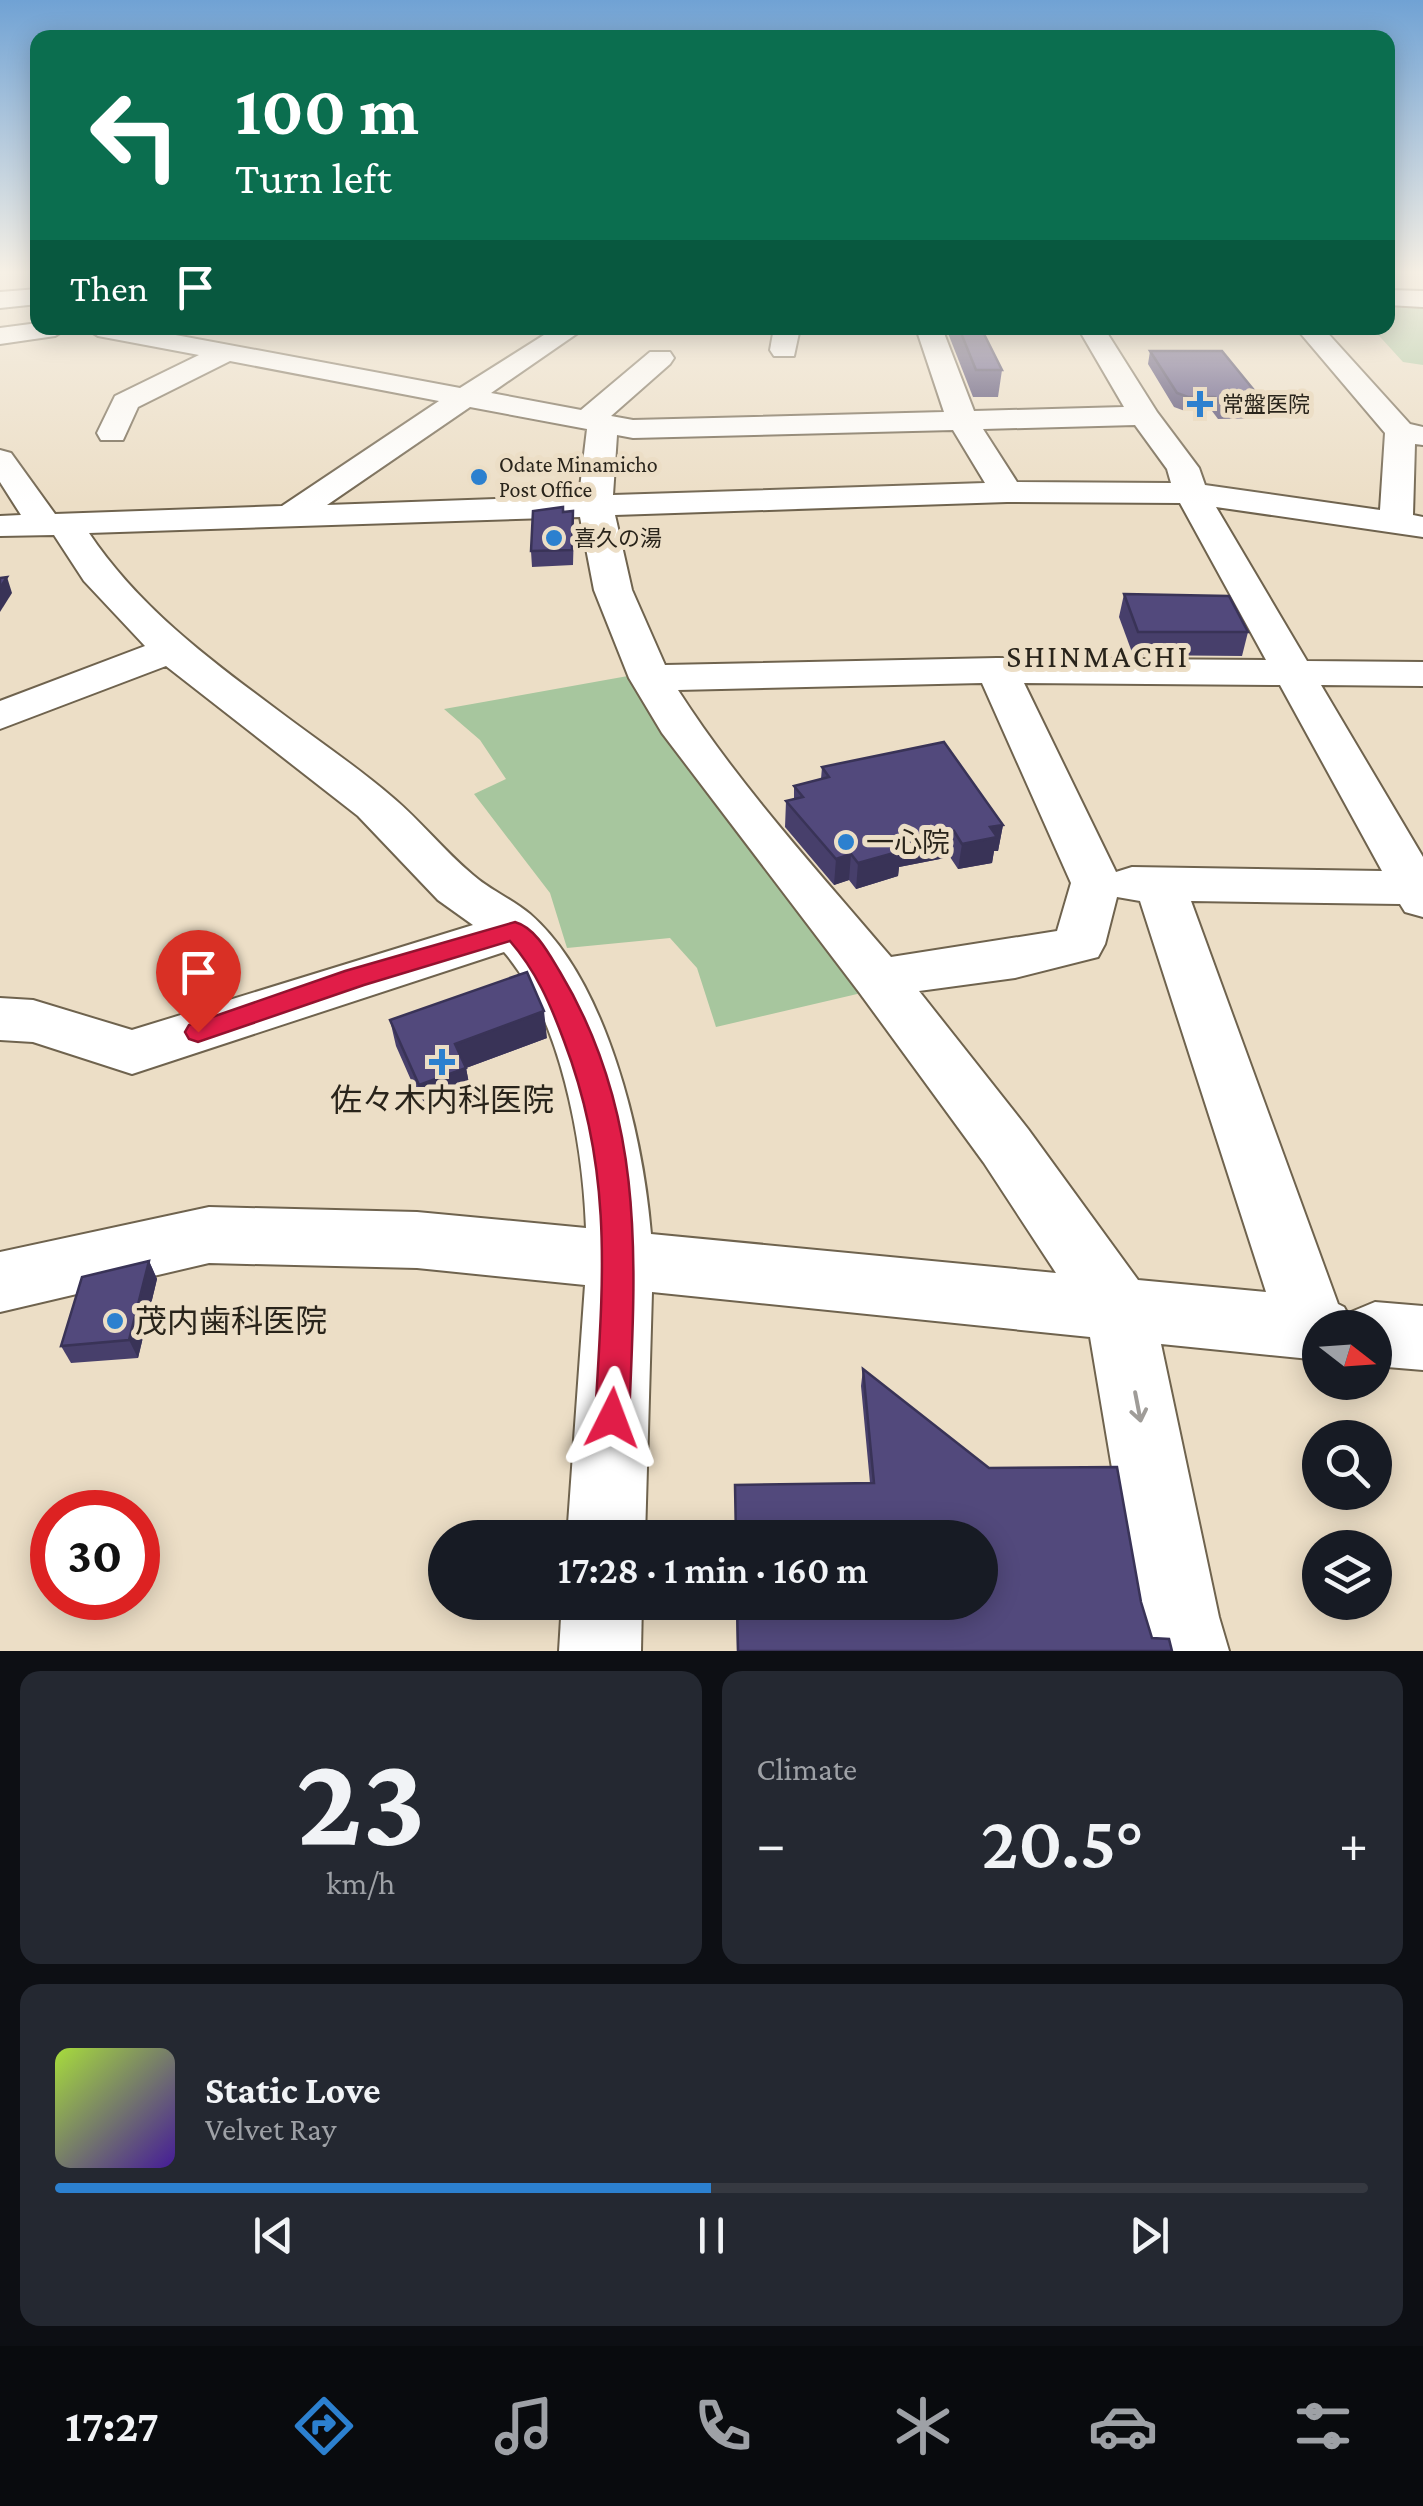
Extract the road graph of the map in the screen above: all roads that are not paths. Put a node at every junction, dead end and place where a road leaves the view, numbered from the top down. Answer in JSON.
{"nodes":[{"id":1,"x":208,"y":349,"type":"edge"},
{"id":2,"x":245,"y":349,"type":"edge"},
{"id":3,"x":540,"y":349,"type":"edge"},
{"id":4,"x":937,"y":349,"type":"edge"},
{"id":5,"x":1104,"y":349,"type":"edge"},
{"id":6,"x":1329,"y":349,"type":"edge"},
{"id":7,"x":660,"y":358,"type":"dead end"},
{"id":8,"x":465,"y":398,"type":"junction"},
{"id":9,"x":1144,"y":416,"type":"junction"},
{"id":10,"x":961,"y":418,"type":"junction"},
{"id":11,"x":596,"y":422,"type":"junction"},
{"id":12,"x":112,"y":432,"type":"dead end"},
{"id":13,"x":1412,"y":434,"type":"edge"},
{"id":14,"x":0,"y":460,"type":"edge"},
{"id":15,"x":1007,"y":492,"type":"junction"},
{"id":16,"x":1190,"y":493,"type":"junction"},
{"id":17,"x":596,"y":504,"type":"junction"},
{"id":18,"x":292,"y":515,"type":"junction"},
{"id":19,"x":52,"y":524,"type":"junction"},
{"id":20,"x":1410,"y":525,"type":"edge"},
{"id":21,"x":0,"y":526,"type":"edge"},
{"id":22,"x":171,"y":650,"type":"junction"},
{"id":23,"x":996,"y":670,"type":"junction"},
{"id":24,"x":1293,"y":671,"type":"junction"},
{"id":25,"x":1423,"y":674,"type":"edge"},
{"id":26,"x":650,"y":678,"type":"junction"},
{"id":27,"x":0,"y":716,"type":"edge"},
{"id":28,"x":1096,"y":884,"type":"junction"},
{"id":29,"x":1160,"y":884,"type":"junction"},
{"id":30,"x":1421,"y":892,"type":"edge"},
{"id":31,"x":515,"y":930,"type":"junction"},
{"id":32,"x":878,"y":978,"type":"junction"},
{"id":33,"x":0,"y":1019,"type":"edge"},
{"id":34,"x":620,"y":1259,"type":"junction"},
{"id":35,"x":0,"y":1282,"type":"edge"},
{"id":36,"x":1327,"y":1310,"type":"edge"},
{"id":37,"x":1120,"y":1311,"type":"junction"},
{"id":38,"x":1302,"y":1327,"type":"edge"},
{"id":39,"x":1392,"y":1335,"type":"edge"},
{"id":40,"x":1423,"y":1338,"type":"edge"},
{"id":41,"x":607,"y":1520,"type":"edge"},
{"id":42,"x":601,"y":1620,"type":"edge"},
{"id":43,"x":600,"y":1651,"type":"edge"},
{"id":44,"x":1188,"y":1651,"type":"edge"}],
"edges":[{"from":1,"to":12,"type":"street"},
{"from":2,"to":8,"type":"street"},
{"from":3,"to":8,"type":"street"},
{"from":4,"to":10,"type":"street"},
{"from":5,"to":9,"type":"street"},
{"from":6,"to":13,"type":"street"},
{"from":7,"to":11,"type":"street"},
{"from":8,"to":11,"type":"street"},
{"from":8,"to":18,"type":"street"},
{"from":9,"to":10,"type":"street"},
{"from":9,"to":16,"type":"street"},
{"from":10,"to":11,"type":"street"},
{"from":10,"to":15,"type":"street"},
{"from":11,"to":17,"type":"street"},
{"from":13,"to":20,"type":"street"},
{"from":14,"to":19,"type":"street"},
{"from":15,"to":16,"type":"street"},
{"from":15,"to":17,"type":"street"},
{"from":16,"to":20,"type":"street"},
{"from":16,"to":24,"type":"street"},
{"from":17,"to":18,"type":"street"},
{"from":17,"to":26,"type":"street"},
{"from":18,"to":19,"type":"street"},
{"from":19,"to":21,"type":"street"},
{"from":19,"to":22,"type":"street"},
{"from":22,"to":27,"type":"street"},
{"from":22,"to":31,"type":"street"},
{"from":23,"to":24,"type":"street"},
{"from":23,"to":26,"type":"street"},
{"from":23,"to":28,"type":"street"},
{"from":24,"to":25,"type":"street"},
{"from":24,"to":30,"type":"street"},
{"from":26,"to":32,"type":"street"},
{"from":28,"to":29,"type":"street"},
{"from":28,"to":32,"type":"street"},
{"from":29,"to":30,"type":"street"},
{"from":29,"to":36,"type":"street"},
{"from":31,"to":33,"type":"street"},
{"from":31,"to":34,"type":"street"},
{"from":32,"to":37,"type":"street"},
{"from":34,"to":35,"type":"street"},
{"from":34,"to":37,"type":"street"},
{"from":34,"to":41,"type":"street"},
{"from":37,"to":38,"type":"street"},
{"from":37,"to":44,"type":"street","one_way":true},
{"from":39,"to":40,"type":"street"},
{"from":42,"to":43,"type":"street"}]}
